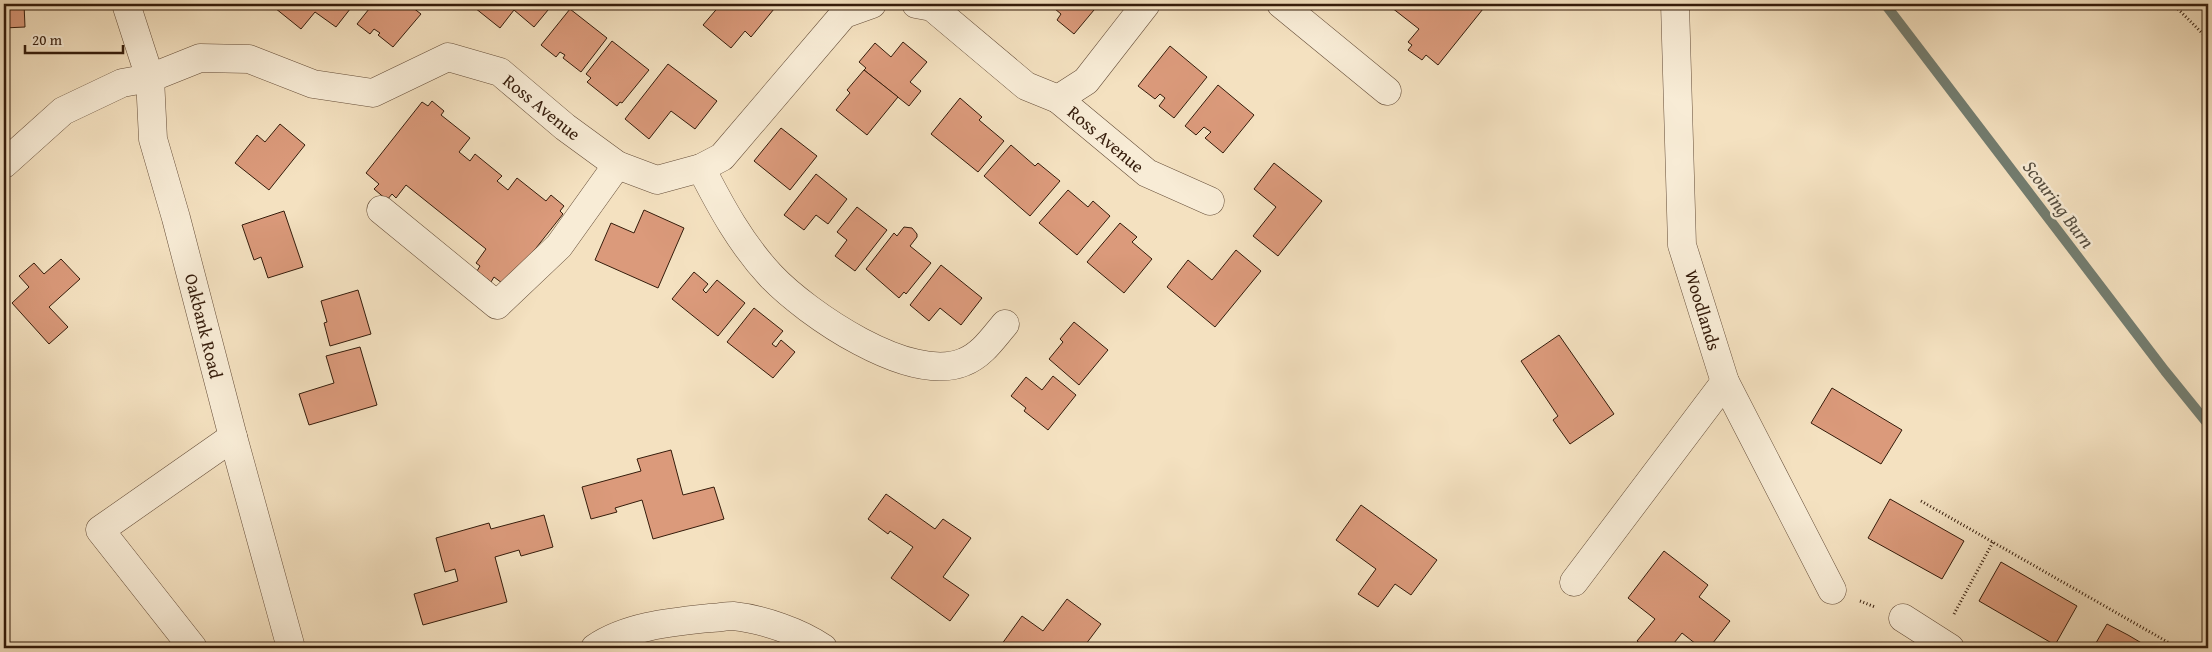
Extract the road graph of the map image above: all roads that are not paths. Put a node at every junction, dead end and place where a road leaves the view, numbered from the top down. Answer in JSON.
{"nodes":[{"id":1,"x":126,"y":4,"type":"edge"},
{"id":2,"x":872,"y":4,"type":"edge"},
{"id":3,"x":916,"y":4,"type":"edge"},
{"id":4,"x":1146,"y":4,"type":"edge"},
{"id":5,"x":1281,"y":4,"type":"edge"},
{"id":6,"x":1675,"y":4,"type":"edge"},
{"id":7,"x":150,"y":78,"type":"junction"},
{"id":8,"x":1387,"y":91,"type":"dead end"},
{"id":9,"x":1058,"y":99,"type":"junction"},
{"id":10,"x":4,"y":164,"type":"edge"},
{"id":11,"x":617,"y":166,"type":"junction"},
{"id":12,"x":701,"y":168,"type":"junction"},
{"id":13,"x":1210,"y":201,"type":"dead end"},
{"id":14,"x":382,"y":210,"type":"dead end"},
{"id":15,"x":1005,"y":324,"type":"dead end"},
{"id":16,"x":1725,"y":382,"type":"junction"},
{"id":17,"x":233,"y":437,"type":"junction"},
{"id":18,"x":1574,"y":582,"type":"dead end"},
{"id":19,"x":1832,"y":590,"type":"road end"},
{"id":20,"x":1903,"y":618,"type":"road end"},
{"id":21,"x":193,"y":648,"type":"edge"},
{"id":22,"x":291,"y":648,"type":"edge"},
{"id":23,"x":596,"y":648,"type":"edge"},
{"id":24,"x":823,"y":648,"type":"edge"},
{"id":25,"x":1950,"y":648,"type":"edge"}],
"edges":[{"from":1,"to":7,"type":"street","name":"Oakbank Road"},
{"from":2,"to":12,"type":"street","name":"Ross Avenue"},
{"from":3,"to":9,"type":"street","name":"Ross Avenue"},
{"from":4,"to":9,"type":"street","name":"Ross Avenue"},
{"from":5,"to":8,"type":"street"},
{"from":6,"to":16,"type":"street","name":"Woodlands"},
{"from":7,"to":10,"type":"street","name":"Ross Avenue"},
{"from":7,"to":11,"type":"street","name":"Ross Avenue"},
{"from":7,"to":17,"type":"street","name":"Oakbank Road"},
{"from":9,"to":13,"type":"street","name":"Ross Avenue"},
{"from":11,"to":12,"type":"street","name":"Ross Avenue"},
{"from":11,"to":14,"type":"street"},
{"from":12,"to":15,"type":"street"},
{"from":16,"to":18,"type":"street"},
{"from":16,"to":19,"type":"street","name":"Woodlands"},
{"from":17,"to":21,"type":"street"},
{"from":17,"to":22,"type":"street","name":"Oakbank Road"},
{"from":20,"to":25,"type":"street"},
{"from":23,"to":24,"type":"street"}]}
